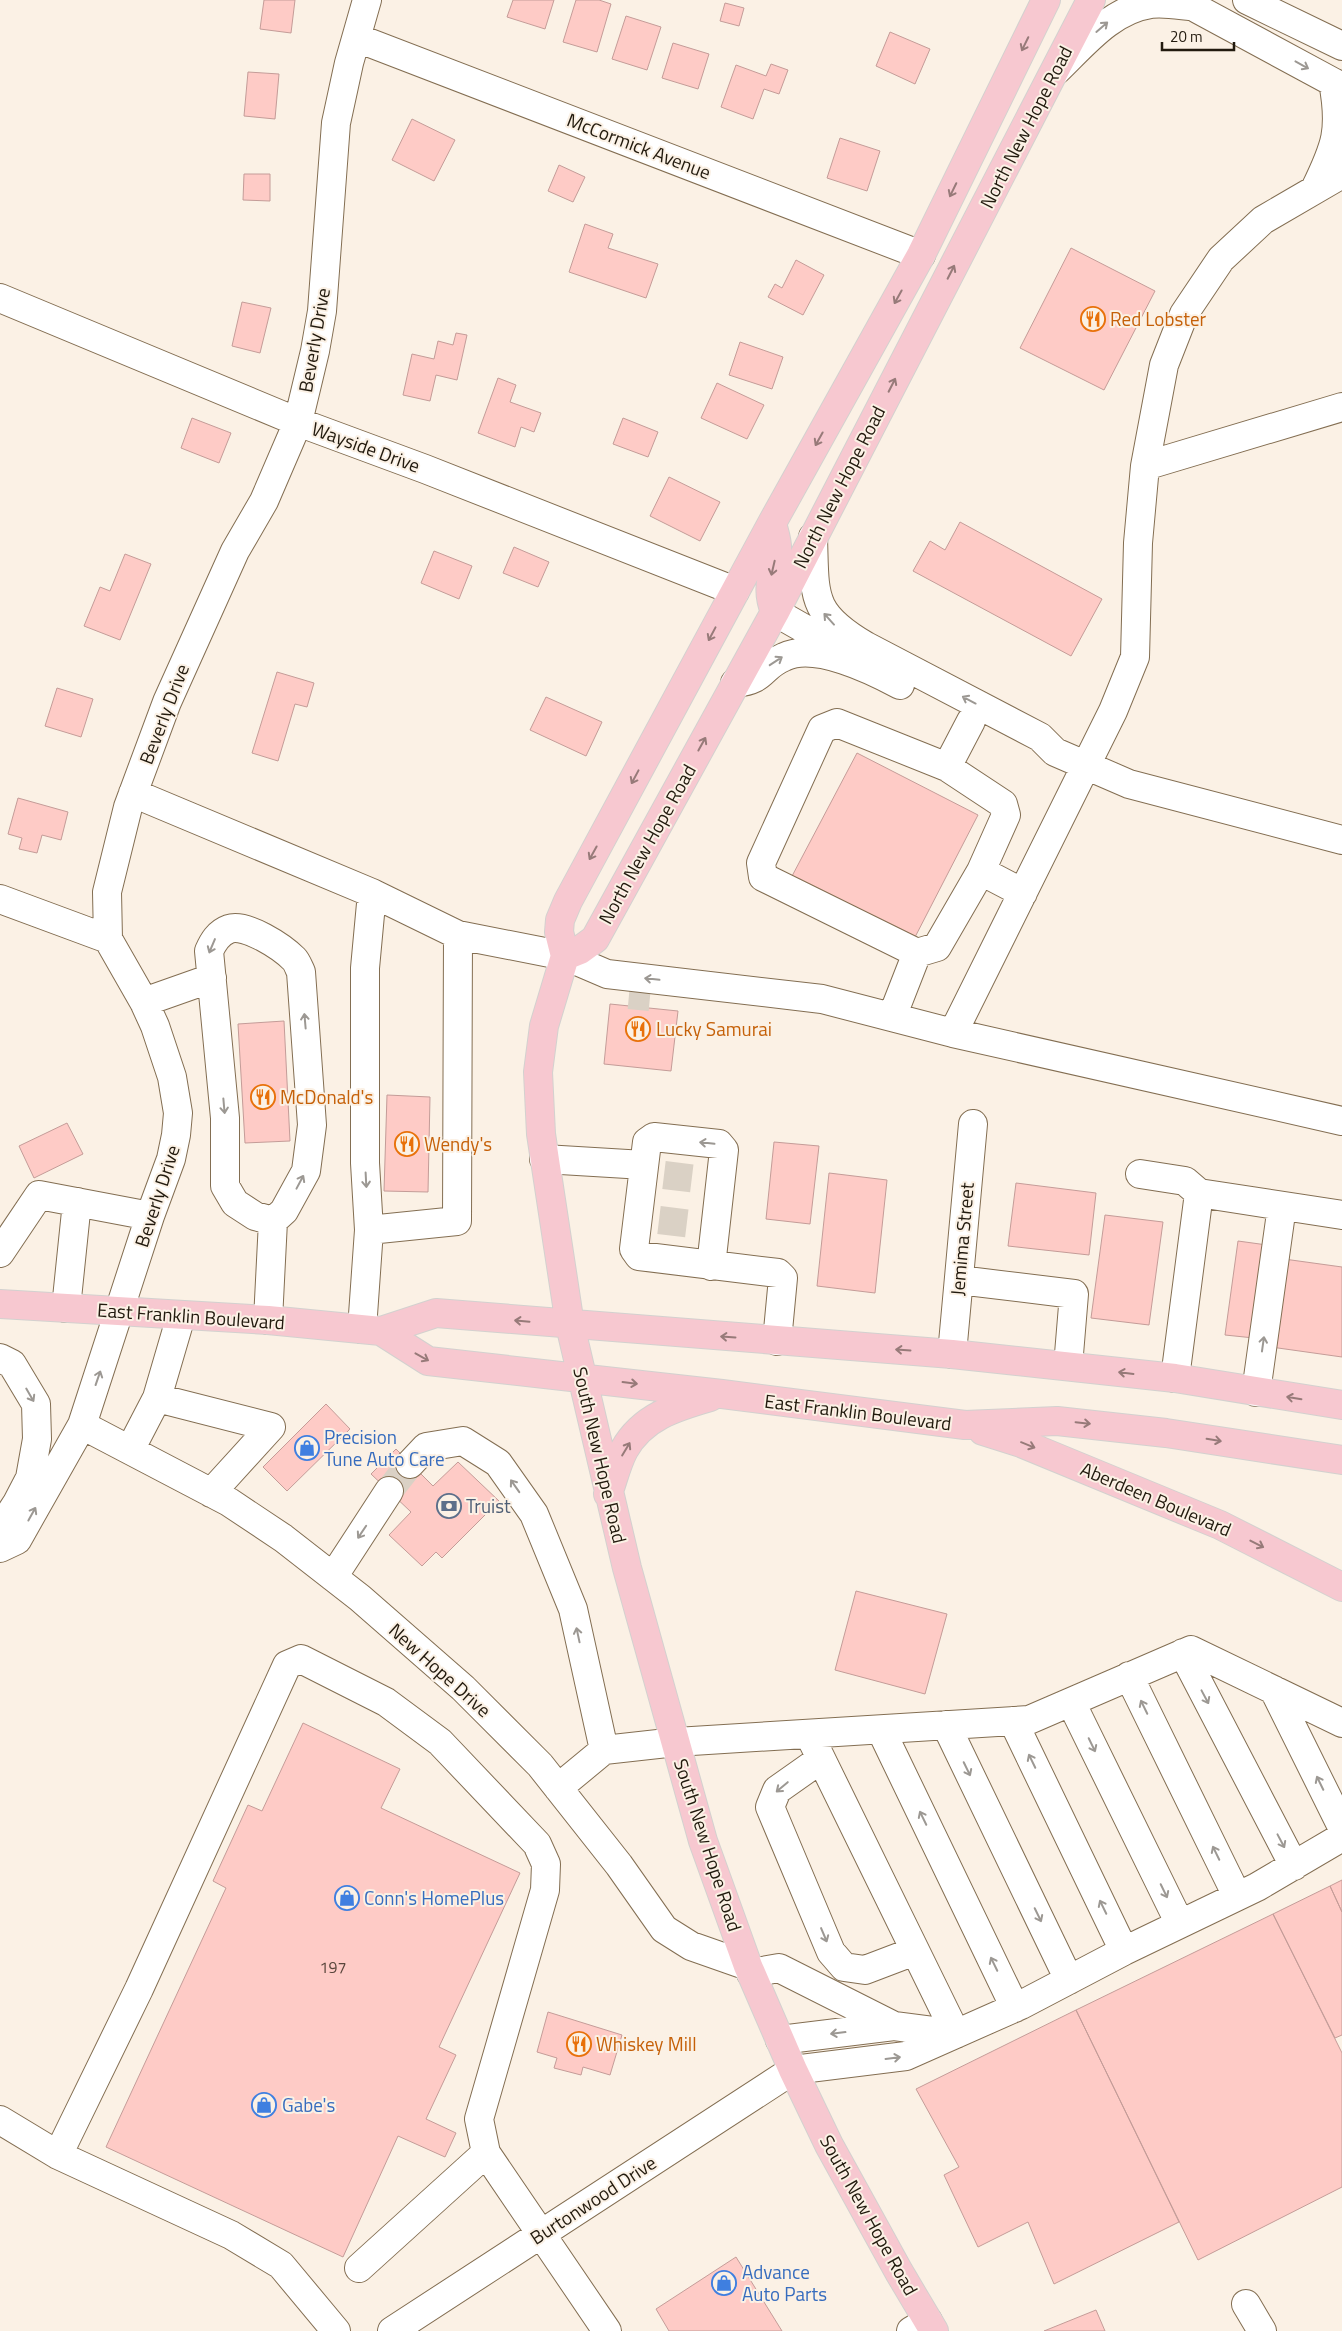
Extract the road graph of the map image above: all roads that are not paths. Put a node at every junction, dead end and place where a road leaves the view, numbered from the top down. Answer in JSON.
{"nodes":[{"id":1,"x":367,"y":0,"type":"edge"},
{"id":2,"x":1046,"y":0,"type":"edge"},
{"id":3,"x":1092,"y":0,"type":"edge"},
{"id":4,"x":1247,"y":0,"type":"edge"},
{"id":5,"x":1190,"y":4,"type":"edge"},
{"id":6,"x":357,"y":38,"type":"junction"},
{"id":7,"x":1342,"y":46,"type":"edge"},
{"id":8,"x":1054,"y":72,"type":"junction"},
{"id":9,"x":1338,"y":84,"type":"edge"},
{"id":10,"x":1342,"y":174,"type":"edge"},
{"id":11,"x":1315,"y":189,"type":"junction"},
{"id":12,"x":921,"y":255,"type":"junction"},
{"id":13,"x":0,"y":298,"type":"edge"},
{"id":14,"x":1342,"y":407,"type":"edge"},
{"id":15,"x":298,"y":422,"type":"junction"},
{"id":16,"x":1145,"y":466,"type":"junction"},
{"id":17,"x":772,"y":523,"type":"junction"},
{"id":18,"x":813,"y":537,"type":"junction"},
{"id":19,"x":735,"y":591,"type":"junction"},
{"id":20,"x":775,"y":612,"type":"junction"},
{"id":21,"x":870,"y":669,"type":"junction"},
{"id":22,"x":735,"y":683,"type":"junction"},
{"id":23,"x":971,"y":721,"type":"junction"},
{"id":24,"x":1055,"y":752,"type":"junction"},
{"id":25,"x":1086,"y":765,"type":"junction"},
{"id":26,"x":947,"y":767,"type":"junction"},
{"id":27,"x":133,"y":793,"type":"junction"},
{"id":28,"x":1342,"y":840,"type":"edge"},
{"id":29,"x":981,"y":871,"type":"junction"},
{"id":30,"x":372,"y":893,"type":"junction"},
{"id":31,"x":1023,"y":893,"type":"junction"},
{"id":32,"x":0,"y":899,"type":"edge"},
{"id":33,"x":458,"y":935,"type":"junction"},
{"id":34,"x":108,"y":939,"type":"junction"},
{"id":35,"x":917,"y":954,"type":"junction"},
{"id":36,"x":565,"y":956,"type":"junction"},
{"id":37,"x":606,"y":974,"type":"junction"},
{"id":38,"x":212,"y":978,"type":"junction"},
{"id":39,"x":717,"y":994,"type":"junction"},
{"id":40,"x":144,"y":1002,"type":"junction"},
{"id":41,"x":892,"y":1017,"type":"junction"},
{"id":42,"x":953,"y":1034,"type":"junction"},
{"id":43,"x":1342,"y":1121,"type":"edge"},
{"id":44,"x":973,"y":1124,"type":"dead end"},
{"id":45,"x":544,"y":1159,"type":"junction"},
{"id":46,"x":650,"y":1171,"type":"junction"},
{"id":47,"x":1140,"y":1174,"type":"dead end"},
{"id":48,"x":1199,"y":1194,"type":"junction"},
{"id":49,"x":77,"y":1202,"type":"junction"},
{"id":50,"x":1282,"y":1206,"type":"junction"},
{"id":51,"x":150,"y":1216,"type":"junction"},
{"id":52,"x":1342,"y":1216,"type":"edge"},
{"id":53,"x":273,"y":1221,"type":"junction"},
{"id":54,"x":369,"y":1230,"type":"junction"},
{"id":55,"x":0,"y":1253,"type":"edge"},
{"id":56,"x":711,"y":1266,"type":"junction"},
{"id":57,"x":959,"y":1280,"type":"junction"},
{"id":58,"x":0,"y":1304,"type":"edge"},
{"id":59,"x":66,"y":1308,"type":"junction"},
{"id":60,"x":120,"y":1312,"type":"junction"},
{"id":61,"x":181,"y":1316,"type":"junction"},
{"id":62,"x":268,"y":1320,"type":"junction"},
{"id":63,"x":570,"y":1325,"type":"junction"},
{"id":64,"x":372,"y":1330,"type":"junction"},
{"id":65,"x":777,"y":1341,"type":"junction"},
{"id":66,"x":952,"y":1354,"type":"junction"},
{"id":67,"x":0,"y":1358,"type":"edge"},
{"id":68,"x":1068,"y":1366,"type":"junction"},
{"id":69,"x":582,"y":1378,"type":"junction"},
{"id":70,"x":1175,"y":1378,"type":"junction"},
{"id":71,"x":1256,"y":1392,"type":"junction"},
{"id":72,"x":722,"y":1394,"type":"junction"},
{"id":73,"x":156,"y":1398,"type":"junction"},
{"id":74,"x":1342,"y":1405,"type":"edge"},
{"id":75,"x":82,"y":1425,"type":"junction"},
{"id":76,"x":964,"y":1425,"type":"junction"},
{"id":77,"x":130,"y":1450,"type":"junction"},
{"id":78,"x":1342,"y":1460,"type":"edge"},
{"id":79,"x":410,"y":1464,"type":"tunnel mouth"},
{"id":80,"x":389,"y":1491,"type":"tunnel mouth"},
{"id":81,"x":211,"y":1492,"type":"junction"},
{"id":82,"x":608,"y":1494,"type":"junction"},
{"id":83,"x":0,"y":1529,"type":"edge"},
{"id":84,"x":0,"y":1548,"type":"edge"},
{"id":85,"x":332,"y":1576,"type":"junction"},
{"id":86,"x":1342,"y":1587,"type":"edge"},
{"id":87,"x":1183,"y":1653,"type":"junction"},
{"id":88,"x":1129,"y":1676,"type":"junction"},
{"id":89,"x":1274,"y":1690,"type":"junction"},
{"id":90,"x":1071,"y":1702,"type":"junction"},
{"id":91,"x":1013,"y":1721,"type":"junction"},
{"id":92,"x":1342,"y":1723,"type":"edge"},
{"id":93,"x":946,"y":1725,"type":"junction"},
{"id":94,"x":881,"y":1730,"type":"junction"},
{"id":95,"x":809,"y":1734,"type":"junction"},
{"id":96,"x":676,"y":1742,"type":"junction"},
{"id":97,"x":604,"y":1750,"type":"junction"},
{"id":98,"x":822,"y":1759,"type":"junction"},
{"id":99,"x":558,"y":1788,"type":"junction"},
{"id":100,"x":1342,"y":1827,"type":"edge"},
{"id":101,"x":1342,"y":1837,"type":"edge"},
{"id":102,"x":1294,"y":1866,"type":"junction"},
{"id":103,"x":1237,"y":1896,"type":"junction"},
{"id":104,"x":1180,"y":1924,"type":"junction"},
{"id":105,"x":915,"y":1951,"type":"junction"},
{"id":106,"x":1124,"y":1951,"type":"junction"},
{"id":107,"x":749,"y":1969,"type":"junction"},
{"id":108,"x":1069,"y":1980,"type":"junction"},
{"id":109,"x":1015,"y":2008,"type":"junction"},
{"id":110,"x":894,"y":2026,"type":"junction"},
{"id":111,"x":956,"y":2034,"type":"junction"},
{"id":112,"x":780,"y":2040,"type":"junction"},
{"id":113,"x":793,"y":2070,"type":"junction"},
{"id":114,"x":0,"y":2120,"type":"edge"},
{"id":115,"x":486,"y":2152,"type":"junction"},
{"id":116,"x":58,"y":2155,"type":"junction"},
{"id":117,"x":542,"y":2234,"type":"junction"},
{"id":118,"x":359,"y":2268,"type":"dead end"},
{"id":119,"x":1246,"y":2304,"type":"dead end"},
{"id":120,"x":924,"y":2328,"type":"edge"},
{"id":121,"x":336,"y":2331,"type":"edge"},
{"id":122,"x":392,"y":2331,"type":"edge"},
{"id":123,"x":608,"y":2331,"type":"edge"},
{"id":124,"x":1262,"y":2331,"type":"edge"}],
"edges":[{"from":1,"to":6,"type":"street","name":"Beverly Drive"},
{"from":2,"to":12,"type":"main road","name":"North New Hope Road","one_way":true},
{"from":3,"to":8,"type":"main road","name":"North New Hope Road"},
{"from":4,"to":7,"type":"street"},
{"from":8,"to":5,"type":"street","one_way":true},
{"from":5,"to":9,"type":"street","one_way":true},
{"from":6,"to":12,"type":"street","name":"McCormick Avenue"},
{"from":6,"to":15,"type":"street","name":"Beverly Drive"},
{"from":18,"to":8,"type":"main road","name":"North New Hope Road","one_way":true},
{"from":9,"to":11,"type":"street"},
{"from":10,"to":11,"type":"street"},
{"from":11,"to":16,"type":"street"},
{"from":12,"to":17,"type":"main road","name":"North New Hope Road","one_way":true},
{"from":13,"to":15,"type":"street","name":"Wayside Drive"},
{"from":14,"to":16,"type":"street"},
{"from":15,"to":19,"type":"street","name":"Wayside Drive"},
{"from":15,"to":27,"type":"street","name":"Beverly Drive"},
{"from":16,"to":25,"type":"street"},
{"from":17,"to":19,"type":"main road","name":"North New Hope Road"},
{"from":17,"to":20,"type":"main road","one_way":true},
{"from":18,"to":20,"type":"main road","name":"North New Hope Road"},
{"from":24,"to":18,"type":"street","one_way":true},
{"from":19,"to":36,"type":"main road","name":"North New Hope Road","one_way":true},
{"from":20,"to":21,"type":"street"},
{"from":20,"to":22,"type":"main road","name":"North New Hope Road"},
{"from":22,"to":21,"type":"street","one_way":true},
{"from":21,"to":23,"type":"street"},
{"from":36,"to":22,"type":"main road","name":"North New Hope Road","one_way":true},
{"from":23,"to":24,"type":"street"},
{"from":23,"to":26,"type":"street"},
{"from":24,"to":25,"type":"street"},
{"from":25,"to":28,"type":"street"},
{"from":25,"to":31,"type":"street"},
{"from":26,"to":29,"type":"street"},
{"from":26,"to":35,"type":"street"},
{"from":27,"to":30,"type":"street"},
{"from":27,"to":34,"type":"street","name":"Beverly Drive"},
{"from":29,"to":31,"type":"street"},
{"from":29,"to":35,"type":"street"},
{"from":30,"to":33,"type":"street"},
{"from":30,"to":54,"type":"street","one_way":true},
{"from":31,"to":42,"type":"street"},
{"from":32,"to":34,"type":"street"},
{"from":33,"to":36,"type":"street"},
{"from":33,"to":54,"type":"street"},
{"from":34,"to":40,"type":"street","name":"Beverly Drive"},
{"from":35,"to":41,"type":"street"},
{"from":36,"to":37,"type":"street"},
{"from":36,"to":45,"type":"main road"},
{"from":39,"to":37,"type":"street","one_way":true},
{"from":37,"to":39,"type":"street"},
{"from":38,"to":40,"type":"street"},
{"from":38,"to":53,"type":"street","one_way":true},
{"from":53,"to":38,"type":"street","one_way":true},
{"from":39,"to":41,"type":"street"},
{"from":40,"to":51,"type":"street","name":"Beverly Drive"},
{"from":41,"to":42,"type":"street"},
{"from":42,"to":43,"type":"street"},
{"from":44,"to":57,"type":"street","name":"Jemima Street"},
{"from":45,"to":46,"type":"street"},
{"from":45,"to":63,"type":"main road"},
{"from":46,"to":56,"type":"street"},
{"from":56,"to":46,"type":"street","one_way":true},
{"from":47,"to":48,"type":"street"},
{"from":48,"to":50,"type":"street"},
{"from":48,"to":70,"type":"street"},
{"from":49,"to":51,"type":"street"},
{"from":49,"to":55,"type":"street"},
{"from":49,"to":59,"type":"street"},
{"from":50,"to":52,"type":"street"},
{"from":71,"to":50,"type":"street","one_way":true},
{"from":51,"to":60,"type":"street","name":"Beverly Drive"},
{"from":53,"to":62,"type":"street"},
{"from":54,"to":64,"type":"street"},
{"from":56,"to":65,"type":"street"},
{"from":57,"to":66,"type":"street","name":"Jemima Street"},
{"from":57,"to":68,"type":"street"},
{"from":58,"to":59,"type":"main road","name":"East Franklin Boulevard"},
{"from":59,"to":60,"type":"main road","name":"East Franklin Boulevard"},
{"from":60,"to":61,"type":"main road","name":"East Franklin Boulevard"},
{"from":75,"to":60,"type":"street","name":"Beverly Drive","one_way":true},
{"from":61,"to":62,"type":"main road","name":"East Franklin Boulevard"},
{"from":61,"to":73,"type":"street"},
{"from":62,"to":64,"type":"main road","name":"East Franklin Boulevard"},
{"from":63,"to":64,"type":"main road","name":"East Franklin Boulevard","one_way":true},
{"from":65,"to":63,"type":"main road","name":"East Franklin Boulevard","one_way":true},
{"from":63,"to":69,"type":"main road","name":"South New Hope Road"},
{"from":64,"to":69,"type":"main road","name":"East Franklin Boulevard","one_way":true},
{"from":66,"to":65,"type":"main road","name":"East Franklin Boulevard","one_way":true},
{"from":66,"to":68,"type":"main road","name":"East Franklin Boulevard"},
{"from":67,"to":83,"type":"street","one_way":true},
{"from":70,"to":68,"type":"main road","name":"East Franklin Boulevard","one_way":true},
{"from":69,"to":72,"type":"main road","name":"East Franklin Boulevard","one_way":true},
{"from":69,"to":82,"type":"main road","name":"South New Hope Road"},
{"from":70,"to":71,"type":"main road","name":"East Franklin Boulevard"},
{"from":74,"to":71,"type":"main road","name":"East Franklin Boulevard","one_way":true},
{"from":72,"to":76,"type":"main road","name":"East Franklin Boulevard"},
{"from":82,"to":72,"type":"main road","one_way":true},
{"from":73,"to":77,"type":"street"},
{"from":73,"to":81,"type":"street"},
{"from":75,"to":77,"type":"street","name":"New Hope Drive"},
{"from":84,"to":75,"type":"street","name":"Beverly Drive","one_way":true},
{"from":76,"to":78,"type":"main road","name":"East Franklin Boulevard","one_way":true},
{"from":76,"to":86,"type":"main road","name":"Aberdeen Boulevard","one_way":true},
{"from":77,"to":81,"type":"street","name":"New Hope Drive"},
{"from":97,"to":79,"type":"street","one_way":true},
{"from":80,"to":85,"type":"street","one_way":true},
{"from":81,"to":85,"type":"street","name":"New Hope Drive"},
{"from":82,"to":96,"type":"main road","name":"South New Hope Road"},
{"from":85,"to":99,"type":"street","name":"New Hope Drive"},
{"from":87,"to":88,"type":"street"},
{"from":87,"to":89,"type":"street"},
{"from":87,"to":102,"type":"street","one_way":true},
{"from":88,"to":90,"type":"street"},
{"from":103,"to":88,"type":"street","one_way":true},
{"from":89,"to":92,"type":"street"},
{"from":100,"to":89,"type":"street","one_way":true},
{"from":90,"to":91,"type":"street"},
{"from":90,"to":104,"type":"street","one_way":true},
{"from":91,"to":93,"type":"street"},
{"from":106,"to":91,"type":"street","one_way":true},
{"from":93,"to":94,"type":"street"},
{"from":93,"to":108,"type":"street","one_way":true},
{"from":94,"to":95,"type":"street"},
{"from":109,"to":94,"type":"street","one_way":true},
{"from":95,"to":96,"type":"street"},
{"from":95,"to":98,"type":"street"},
{"from":96,"to":97,"type":"street"},
{"from":96,"to":107,"type":"main road","name":"South New Hope Road"},
{"from":97,"to":99,"type":"street"},
{"from":98,"to":105,"type":"street"},
{"from":98,"to":105,"type":"street","one_way":true},
{"from":99,"to":107,"type":"street","name":"New Hope Drive"},
{"from":101,"to":102,"type":"street"},
{"from":102,"to":103,"type":"street"},
{"from":103,"to":104,"type":"street"},
{"from":104,"to":106,"type":"street"},
{"from":105,"to":111,"type":"street"},
{"from":106,"to":108,"type":"street"},
{"from":107,"to":110,"type":"street"},
{"from":107,"to":112,"type":"main road","name":"South New Hope Road"},
{"from":108,"to":109,"type":"street"},
{"from":109,"to":111,"type":"street"},
{"from":110,"to":111,"type":"street"},
{"from":110,"to":112,"type":"street","one_way":true},
{"from":113,"to":111,"type":"street","one_way":true},
{"from":112,"to":113,"type":"main road","name":"South New Hope Road"},
{"from":113,"to":117,"type":"street","name":"Burtonwood Drive"},
{"from":113,"to":120,"type":"main road","name":"South New Hope Road"},
{"from":114,"to":116,"type":"street"},
{"from":115,"to":116,"type":"street"},
{"from":115,"to":117,"type":"street"},
{"from":115,"to":118,"type":"street"},
{"from":116,"to":121,"type":"street"},
{"from":117,"to":122,"type":"street","name":"Burtonwood Drive"},
{"from":117,"to":123,"type":"street"},
{"from":119,"to":124,"type":"street"}]}
